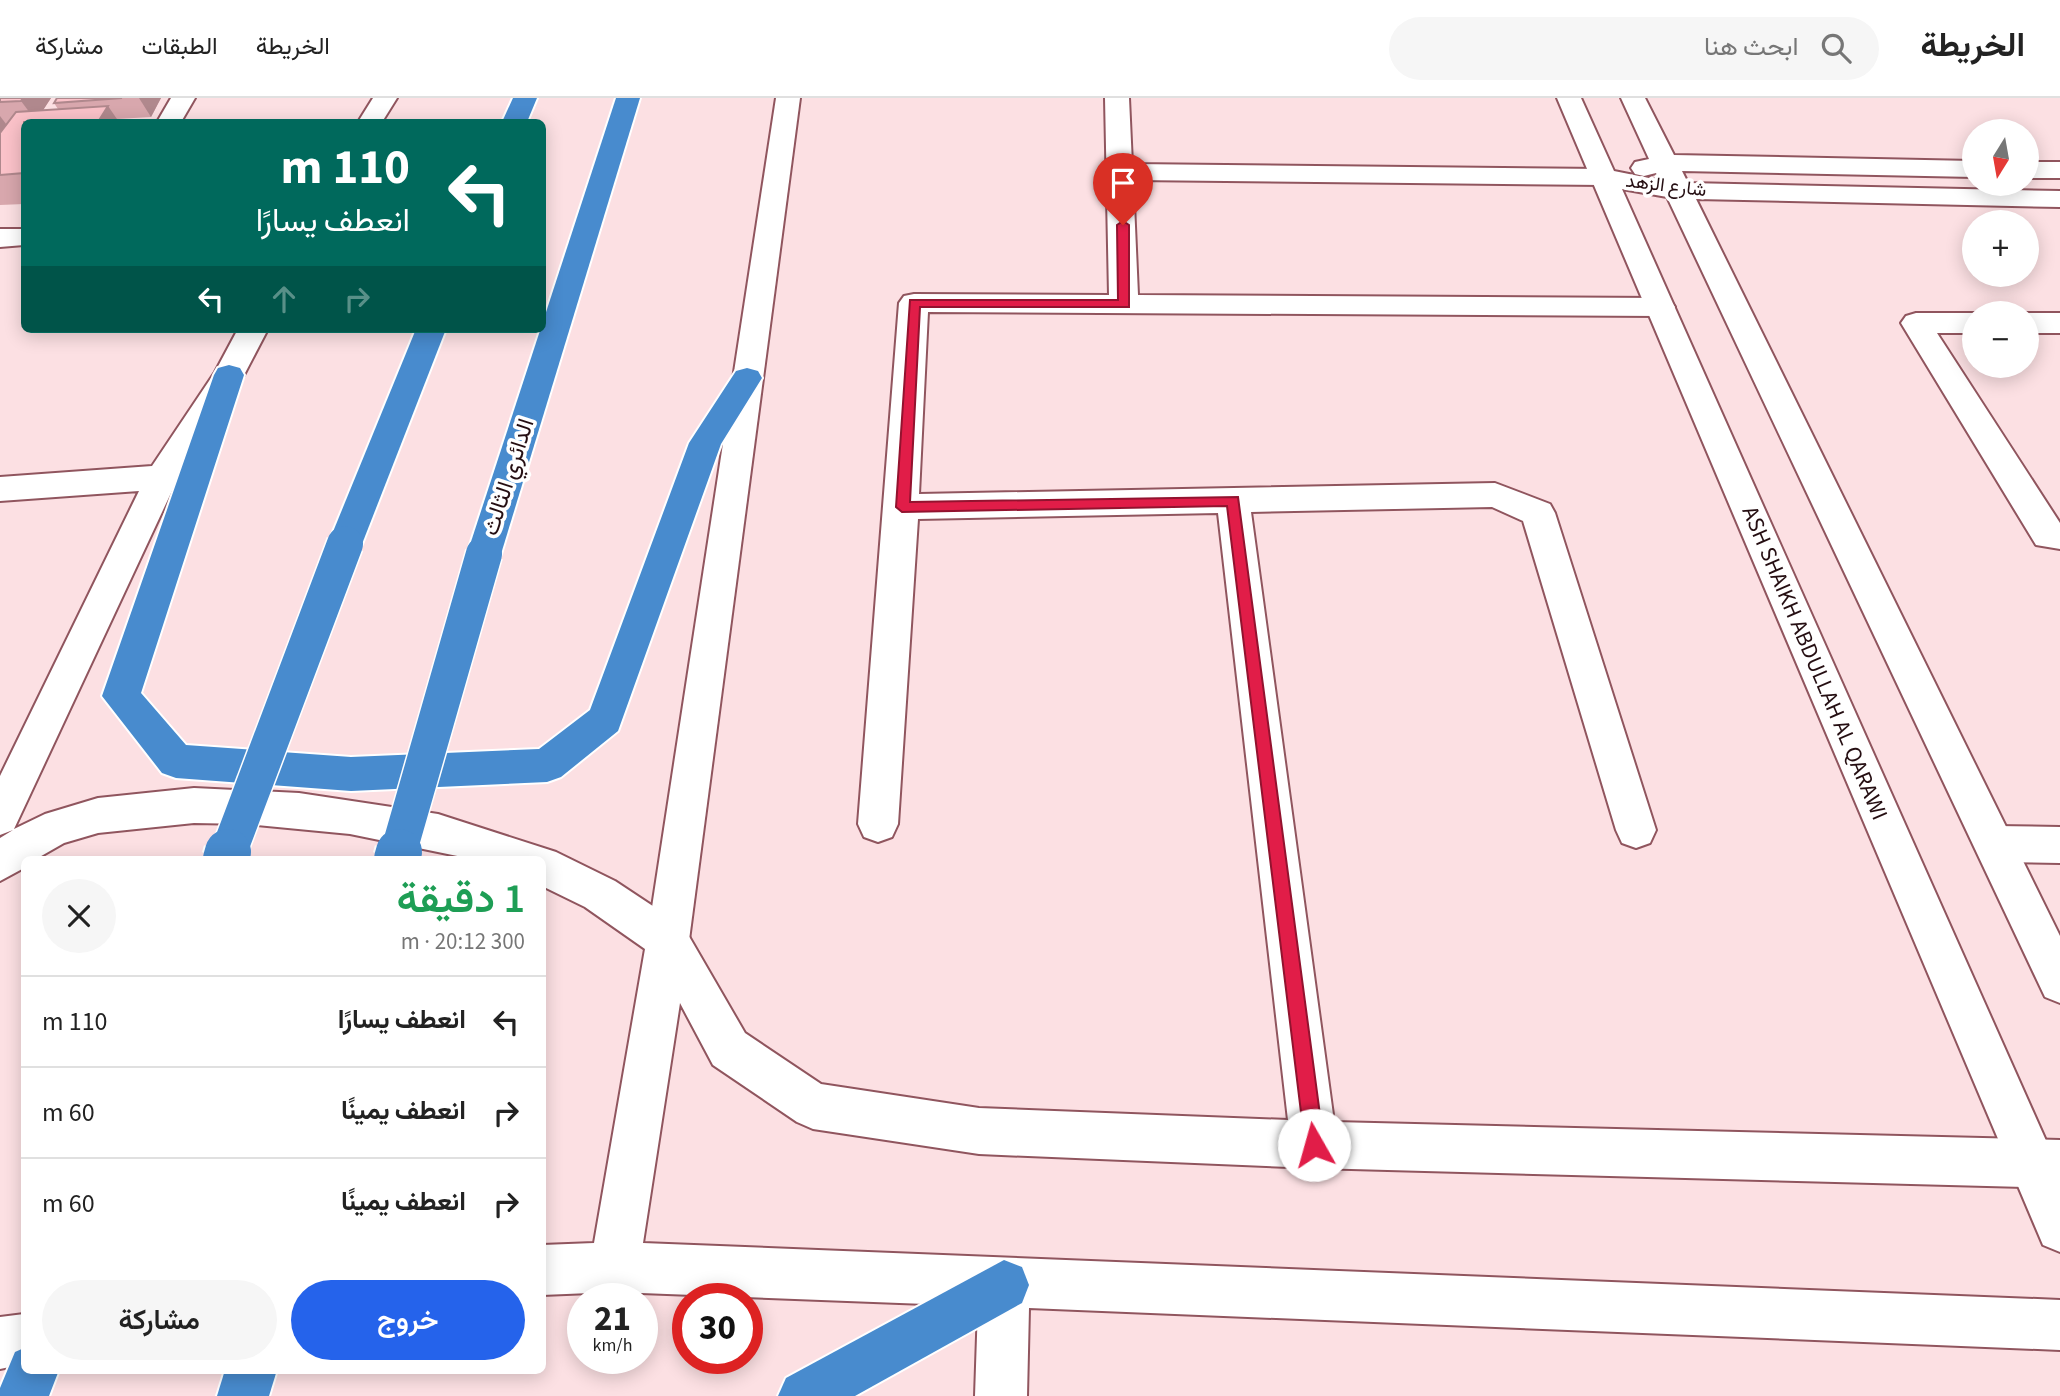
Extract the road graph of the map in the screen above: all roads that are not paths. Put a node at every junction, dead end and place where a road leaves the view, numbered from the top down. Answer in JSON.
{"nodes":[{"id":1,"x":183,"y":98,"type":"edge"},
{"id":2,"x":385,"y":98,"type":"edge"},
{"id":3,"x":525,"y":98,"type":"edge"},
{"id":4,"x":628,"y":98,"type":"edge"},
{"id":5,"x":788,"y":98,"type":"edge"},
{"id":6,"x":1118,"y":98,"type":"edge"},
{"id":7,"x":1569,"y":98,"type":"edge"},
{"id":8,"x":1633,"y":98,"type":"edge"},
{"id":9,"x":171,"y":119,"type":"edge"},
{"id":10,"x":372,"y":119,"type":"edge"},
{"id":11,"x":516,"y":119,"type":"edge"},
{"id":12,"x":1962,"y":169,"type":"edge"},
{"id":13,"x":2039,"y":170,"type":"edge"},
{"id":14,"x":2060,"y":170,"type":"edge"},
{"id":15,"x":1122,"y":172,"type":"junction"},
{"id":16,"x":1603,"y":177,"type":"junction"},
{"id":17,"x":1671,"y":177,"type":"junction"},
{"id":18,"x":2060,"y":199,"type":"edge"},
{"id":19,"x":21,"y":237,"type":"edge"},
{"id":20,"x":0,"y":238,"type":"edge"},
{"id":21,"x":1124,"y":304,"type":"junction"},
{"id":22,"x":1660,"y":307,"type":"junction"},
{"id":23,"x":1962,"y":323,"type":"edge"},
{"id":24,"x":2039,"y":323,"type":"edge"},
{"id":25,"x":2060,"y":323,"type":"edge"},
{"id":26,"x":251,"y":333,"type":"edge"},
{"id":27,"x":429,"y":333,"type":"edge"},
{"id":28,"x":229,"y":375,"type":"junction"},
{"id":29,"x":747,"y":378,"type":"junction"},
{"id":30,"x":162,"y":477,"type":"junction"},
{"id":31,"x":0,"y":489,"type":"edge"},
{"id":32,"x":1233,"y":501,"type":"junction"},
{"id":33,"x":902,"y":507,"type":"junction"},
{"id":34,"x":2060,"y":536,"type":"edge"},
{"id":35,"x":0,"y":817,"type":"edge"},
{"id":36,"x":878,"y":824,"type":"dead end"},
{"id":37,"x":1636,"y":830,"type":"dead end"},
{"id":38,"x":1994,"y":844,"type":"junction"},
{"id":39,"x":2060,"y":845,"type":"edge"},
{"id":40,"x":227,"y":856,"type":"edge"},
{"id":41,"x":398,"y":856,"type":"edge"},
{"id":42,"x":519,"y":856,"type":"edge"},
{"id":43,"x":0,"y":863,"type":"edge"},
{"id":44,"x":546,"y":867,"type":"edge"},
{"id":45,"x":668,"y":940,"type":"junction"},
{"id":46,"x":2060,"y":982,"type":"edge"},
{"id":47,"x":1314,"y":1145,"type":"junction"},
{"id":48,"x":2046,"y":1164,"type":"edge"},
{"id":49,"x":2060,"y":1228,"type":"edge"},
{"id":50,"x":615,"y":1267,"type":"junction"},
{"id":51,"x":546,"y":1270,"type":"edge"},
{"id":52,"x":1004,"y":1285,"type":"junction"},
{"id":53,"x":2060,"y":1325,"type":"edge"},
{"id":54,"x":21,"y":1340,"type":"edge"},
{"id":55,"x":0,"y":1343,"type":"edge"},
{"id":56,"x":31,"y":1374,"type":"edge"},
{"id":57,"x":250,"y":1374,"type":"edge"},
{"id":58,"x":23,"y":1396,"type":"edge"},
{"id":59,"x":243,"y":1396,"type":"edge"},
{"id":60,"x":804,"y":1396,"type":"edge"},
{"id":61,"x":1001,"y":1396,"type":"edge"}],
"edges":[{"from":1,"to":9,"type":"street"},
{"from":2,"to":10,"type":"street"},
{"from":3,"to":11,"type":"highway"},
{"from":4,"to":41,"type":"highway","name":"الدائري الثالث","bridge":true},
{"from":5,"to":29,"type":"street"},
{"from":6,"to":15,"type":"street"},
{"from":7,"to":16,"type":"street","name":"ASH SHAIKH ABDULLAH AL QARAWI"},
{"from":8,"to":17,"type":"street"},
{"from":12,"to":17,"type":"street","name":"شارع الزهد"},
{"from":13,"to":14,"type":"street"},
{"from":15,"to":16,"type":"street","name":"شارع الزهد"},
{"from":15,"to":21,"type":"street"},
{"from":16,"to":17,"type":"street","name":"شارع الزهد"},
{"from":16,"to":22,"type":"street","name":"ASH SHAIKH ABDULLAH AL QARAWI"},
{"from":17,"to":18,"type":"street","name":"شارع الزهد"},
{"from":17,"to":38,"type":"street"},
{"from":19,"to":20,"type":"street"},
{"from":21,"to":22,"type":"street"},
{"from":21,"to":33,"type":"street"},
{"from":22,"to":48,"type":"street","name":"ASH SHAIKH ABDULLAH AL QARAWI"},
{"from":23,"to":34,"type":"street"},
{"from":24,"to":25,"type":"street"},
{"from":26,"to":28,"type":"street"},
{"from":27,"to":40,"type":"highway","bridge":true},
{"from":28,"to":29,"type":"highway"},
{"from":28,"to":30,"type":"street"},
{"from":29,"to":45,"type":"street"},
{"from":30,"to":31,"type":"street"},
{"from":30,"to":35,"type":"street"},
{"from":32,"to":33,"type":"street"},
{"from":32,"to":37,"type":"street"},
{"from":32,"to":47,"type":"street"},
{"from":33,"to":36,"type":"street"},
{"from":38,"to":39,"type":"street"},
{"from":38,"to":46,"type":"street"},
{"from":42,"to":43,"type":"street"},
{"from":44,"to":45,"type":"street"},
{"from":45,"to":47,"type":"street"},
{"from":45,"to":50,"type":"street"},
{"from":47,"to":48,"type":"street"},
{"from":48,"to":49,"type":"street","name":"ASH SHAIKH ABDULLAH AL QARAWI"},
{"from":50,"to":51,"type":"street"},
{"from":50,"to":52,"type":"street"},
{"from":52,"to":53,"type":"street"},
{"from":52,"to":60,"type":"highway"},
{"from":52,"to":61,"type":"street"},
{"from":54,"to":55,"type":"street"},
{"from":56,"to":58,"type":"highway"},
{"from":57,"to":59,"type":"highway"}]}
